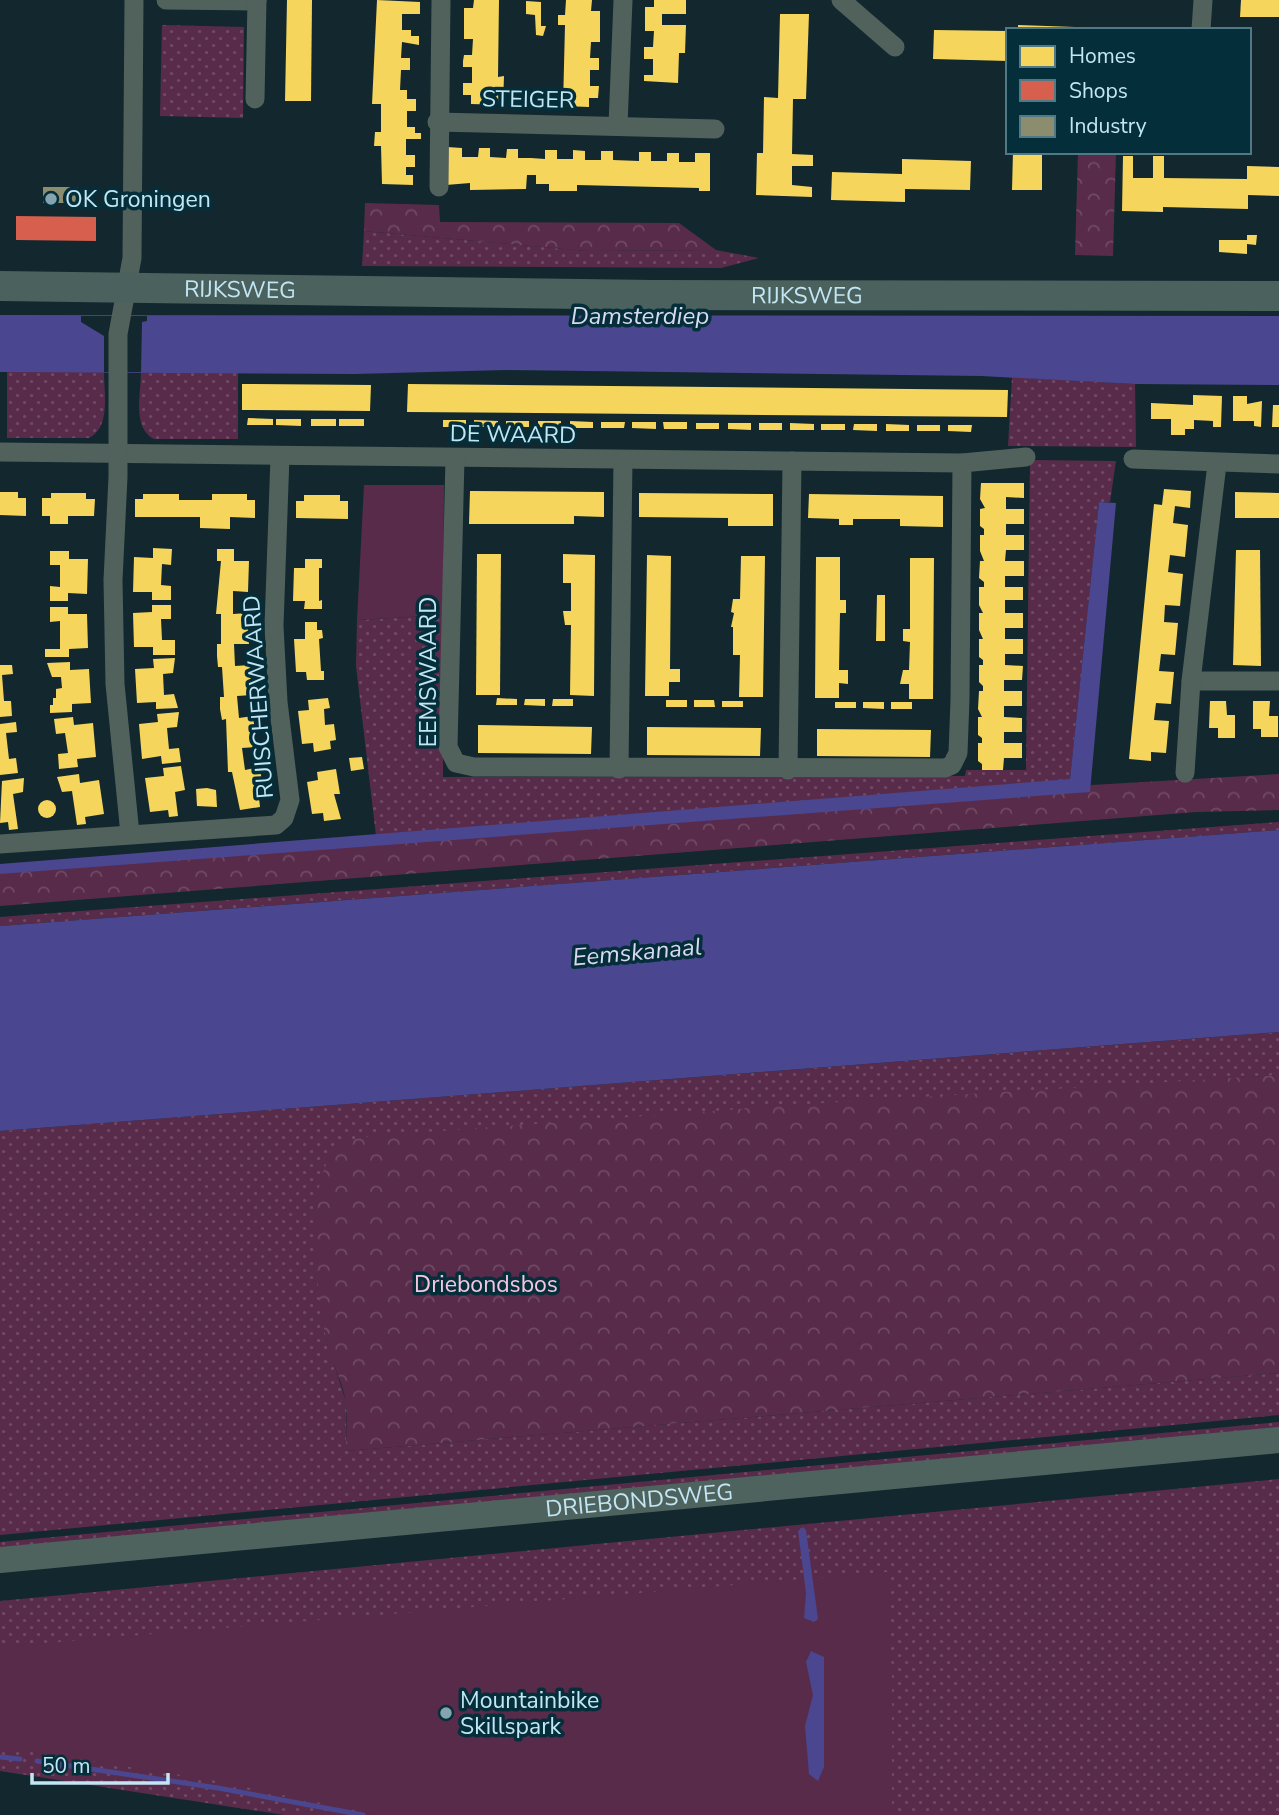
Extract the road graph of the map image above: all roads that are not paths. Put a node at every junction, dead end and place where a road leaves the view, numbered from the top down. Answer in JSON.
{"nodes":[{"id":1,"x":134,"y":0,"type":"edge"},
{"id":2,"x":166,"y":0,"type":"edge"},
{"id":3,"x":441,"y":0,"type":"edge"},
{"id":4,"x":623,"y":0,"type":"edge"},
{"id":5,"x":841,"y":0,"type":"edge"},
{"id":6,"x":1203,"y":0,"type":"edge"},
{"id":7,"x":257,"y":1,"type":"edge"},
{"id":8,"x":1201,"y":28,"type":"edge"},
{"id":9,"x":895,"y":47,"type":"dead end"},
{"id":10,"x":255,"y":99,"type":"dead end"},
{"id":11,"x":437,"y":122,"type":"junction"},
{"id":12,"x":618,"y":125,"type":"junction"},
{"id":13,"x":715,"y":129,"type":"dead end"},
{"id":14,"x":439,"y":187,"type":"dead end"},
{"id":15,"x":0,"y":286,"type":"edge"},
{"id":16,"x":1279,"y":296,"type":"edge"},
{"id":17,"x":124,"y":301,"type":"junction"},
{"id":18,"x":0,"y":452,"type":"edge"},
{"id":19,"x":118,"y":453,"type":"junction"},
{"id":20,"x":280,"y":456,"type":"junction"},
{"id":21,"x":1026,"y":457,"type":"dead end"},
{"id":22,"x":454,"y":458,"type":"junction"},
{"id":23,"x":1133,"y":459,"type":"dead end"},
{"id":24,"x":623,"y":460,"type":"junction"},
{"id":25,"x":792,"y":461,"type":"junction"},
{"id":26,"x":961,"y":463,"type":"junction"},
{"id":27,"x":1217,"y":464,"type":"junction"},
{"id":28,"x":1279,"y":464,"type":"edge"},
{"id":29,"x":1191,"y":681,"type":"junction"},
{"id":30,"x":1279,"y":681,"type":"edge"},
{"id":31,"x":619,"y":769,"type":"junction"},
{"id":32,"x":788,"y":770,"type":"junction"},
{"id":33,"x":1185,"y":773,"type":"dead end"},
{"id":34,"x":130,"y":834,"type":"junction"},
{"id":35,"x":0,"y":844,"type":"edge"},
{"id":36,"x":1279,"y":1440,"type":"edge"},
{"id":37,"x":0,"y":1560,"type":"edge"}],
"edges":[{"from":1,"to":17,"type":"street"},
{"from":2,"to":7,"type":"street"},
{"from":3,"to":11,"type":"street"},
{"from":4,"to":12,"type":"street"},
{"from":5,"to":9,"type":"street"},
{"from":6,"to":8,"type":"street"},
{"from":7,"to":10,"type":"street"},
{"from":11,"to":12,"type":"street","name":"STEIGER"},
{"from":11,"to":14,"type":"street"},
{"from":12,"to":13,"type":"street","name":"STEIGER"},
{"from":15,"to":17,"type":"main road","name":"RIJKSWEG"},
{"from":16,"to":17,"type":"main road","name":"RIJKSWEG"},
{"from":17,"to":19,"type":"street"},
{"from":18,"to":19,"type":"street","name":"DE WAARD"},
{"from":19,"to":20,"type":"street","name":"DE WAARD"},
{"from":19,"to":34,"type":"street"},
{"from":20,"to":22,"type":"street","name":"DE WAARD"},
{"from":20,"to":34,"type":"street","name":"RUISCHERWAARD"},
{"from":21,"to":26,"type":"street","name":"DE WAARD"},
{"from":22,"to":24,"type":"street","name":"DE WAARD"},
{"from":22,"to":31,"type":"street","name":"EEMSWAARD"},
{"from":23,"to":27,"type":"street"},
{"from":24,"to":25,"type":"street","name":"DE WAARD"},
{"from":24,"to":31,"type":"street"},
{"from":25,"to":26,"type":"street","name":"DE WAARD"},
{"from":25,"to":32,"type":"street"},
{"from":26,"to":32,"type":"street","name":"EEMSWAARD"},
{"from":27,"to":28,"type":"street"},
{"from":27,"to":29,"type":"street"},
{"from":29,"to":30,"type":"street"},
{"from":29,"to":33,"type":"street"},
{"from":31,"to":32,"type":"street","name":"EEMSWAARD"},
{"from":34,"to":35,"type":"street","name":"RUISCHERWAARD"},
{"from":36,"to":37,"type":"street","name":"DRIEBONDSWEG"}]}
